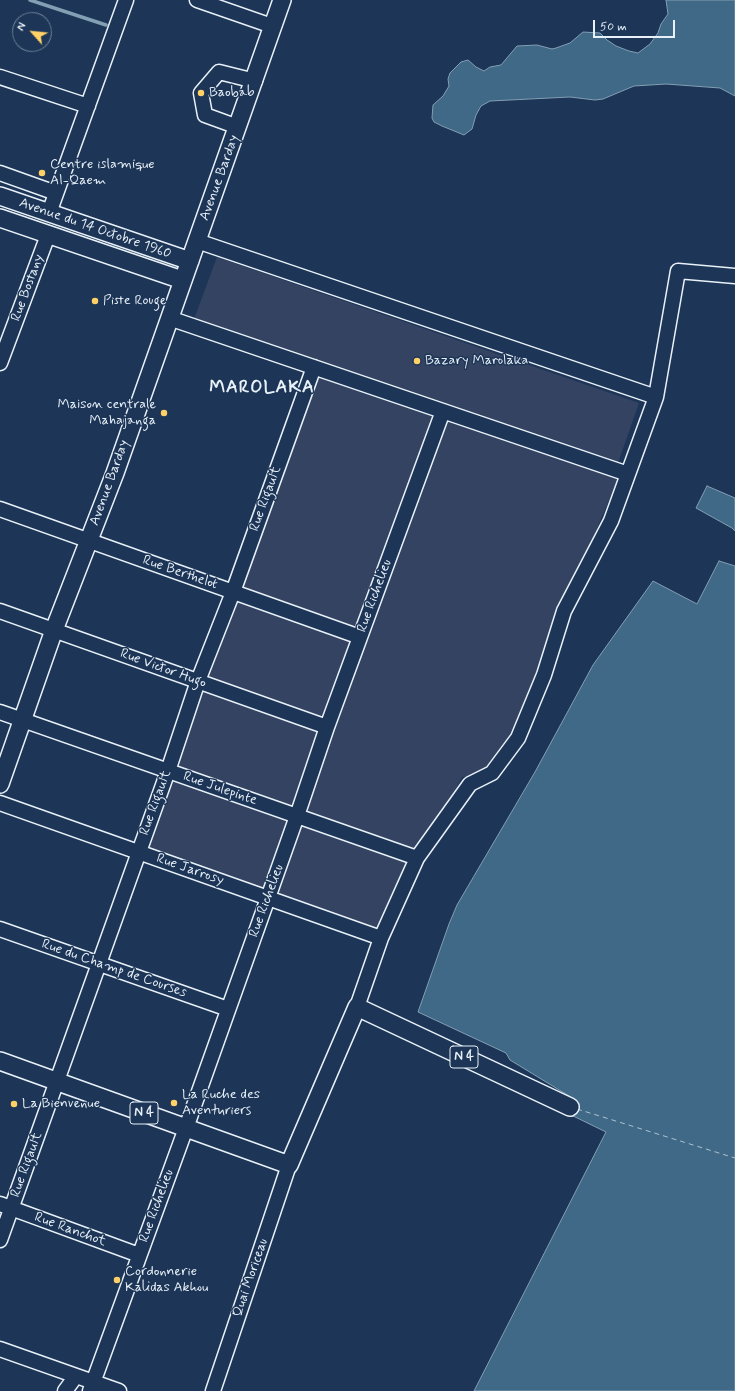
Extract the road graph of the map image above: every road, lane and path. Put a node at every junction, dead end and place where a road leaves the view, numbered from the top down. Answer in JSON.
{"nodes":[{"id":1,"x":126,"y":0,"type":"edge"},
{"id":2,"x":197,"y":0,"type":"edge"},
{"id":3,"x":282,"y":0,"type":"edge"},
{"id":4,"x":272,"y":26,"type":"junction"},
{"id":5,"x":0,"y":77,"type":"edge"},
{"id":6,"x":255,"y":81,"type":"junction"},
{"id":7,"x":88,"y":106,"type":"junction"},
{"id":8,"x":238,"y":127,"type":"junction"},
{"id":9,"x":0,"y":173,"type":"edge"},
{"id":10,"x":56,"y":194,"type":"junction"},
{"id":11,"x":0,"y":196,"type":"edge"},
{"id":12,"x":49,"y":213,"type":"junction"},
{"id":13,"x":0,"y":218,"type":"edge"},
{"id":14,"x":48,"y":234,"type":"junction"},
{"id":15,"x":197,"y":241,"type":"junction"},
{"id":16,"x":190,"y":261,"type":"junction"},
{"id":17,"x":735,"y":276,"type":"edge"},
{"id":18,"x":182,"y":280,"type":"junction"},
{"id":19,"x":170,"y":318,"type":"junction"},
{"id":20,"x":0,"y":363,"type":"edge"},
{"id":21,"x":314,"y":368,"type":"junction"},
{"id":22,"x":656,"y":397,"type":"junction"},
{"id":23,"x":443,"y":411,"type":"junction"},
{"id":24,"x":628,"y":474,"type":"junction"},
{"id":25,"x":0,"y":510,"type":"edge"},
{"id":26,"x":88,"y":541,"type":"junction"},
{"id":27,"x":233,"y":592,"type":"junction"},
{"id":28,"x":0,"y":611,"type":"edge"},
{"id":29,"x":54,"y":630,"type":"junction"},
{"id":30,"x":360,"y":637,"type":"junction"},
{"id":31,"x":198,"y":681,"type":"junction"},
{"id":32,"x":0,"y":712,"type":"edge"},
{"id":33,"x":23,"y":720,"type":"junction"},
{"id":34,"x":327,"y":727,"type":"junction"},
{"id":35,"x":168,"y":771,"type":"junction"},
{"id":36,"x":0,"y":784,"type":"edge"},
{"id":37,"x":0,"y":803,"type":"edge"},
{"id":38,"x":297,"y":816,"type":"junction"},
{"id":39,"x":139,"y":852,"type":"junction"},
{"id":40,"x":417,"y":858,"type":"junction"},
{"id":41,"x":268,"y":898,"type":"junction"},
{"id":42,"x":0,"y":929,"type":"edge"},
{"id":43,"x":380,"y":938,"type":"junction"},
{"id":44,"x":99,"y":964,"type":"junction"},
{"id":45,"x":357,"y":1007,"type":"junction"},
{"id":46,"x":228,"y":1009,"type":"junction"},
{"id":47,"x":0,"y":1061,"type":"edge"},
{"id":48,"x":57,"y":1082,"type":"junction"},
{"id":49,"x":570,"y":1107,"type":"dead end"},
{"id":50,"x":186,"y":1128,"type":"junction"},
{"id":51,"x":289,"y":1165,"type":"junction"},
{"id":52,"x":6,"y":1206,"type":"edge"},
{"id":53,"x":0,"y":1240,"type":"edge"},
{"id":54,"x":139,"y":1255,"type":"junction"},
{"id":55,"x":0,"y":1349,"type":"edge"},
{"id":56,"x":76,"y":1376,"type":"junction"},
{"id":57,"x":92,"y":1386,"type":"edge"},
{"id":58,"x":65,"y":1391,"type":"edge"},
{"id":59,"x":119,"y":1391,"type":"edge"},
{"id":60,"x":213,"y":1391,"type":"edge"}],
"edges":[{"from":1,"to":7,"type":"street"},
{"from":2,"to":4,"type":"street"},
{"from":3,"to":4,"type":"main road","name":"Avenue Barday"},
{"from":4,"to":6,"type":"main road","name":"Avenue Barday"},
{"from":5,"to":7,"type":"street"},
{"from":6,"to":8,"type":"main road","name":"Avenue Barday"},
{"from":6,"to":8,"type":"street"},
{"from":7,"to":10,"type":"street"},
{"from":8,"to":15,"type":"main road","name":"Avenue Barday"},
{"from":9,"to":10,"type":"street"},
{"from":10,"to":12,"type":"street"},
{"from":11,"to":12,"type":"main road","name":"Avenue du 14 Octobre 1960"},
{"from":12,"to":16,"type":"main road","name":"Avenue du 14 Octobre 1960"},
{"from":13,"to":14,"type":"main road","name":"Avenue du 14 Octobre 1960"},
{"from":14,"to":18,"type":"main road","name":"Avenue du 14 Octobre 1960"},
{"from":14,"to":20,"type":"street","name":"Rue Bostany"},
{"from":15,"to":16,"type":"main road","name":"Avenue Barday"},
{"from":15,"to":22,"type":"street"},
{"from":16,"to":18,"type":"main road","name":"Avenue Barday"},
{"from":17,"to":22,"type":"street"},
{"from":18,"to":19,"type":"main road","name":"Avenue Barday"},
{"from":19,"to":21,"type":"street"},
{"from":19,"to":26,"type":"main road","name":"Avenue Barday"},
{"from":21,"to":23,"type":"street"},
{"from":21,"to":27,"type":"street","name":"Rue Rigault"},
{"from":22,"to":24,"type":"street"},
{"from":23,"to":24,"type":"street"},
{"from":23,"to":30,"type":"street","name":"Rue Richelieu"},
{"from":24,"to":40,"type":"street"},
{"from":25,"to":26,"type":"street","name":"Rue Berthelot"},
{"from":26,"to":27,"type":"street","name":"Rue Berthelot"},
{"from":26,"to":29,"type":"main road","name":"Avenue Barday"},
{"from":27,"to":30,"type":"street","name":"Rue Berthelot"},
{"from":27,"to":31,"type":"street","name":"Rue Rigault"},
{"from":28,"to":29,"type":"street","name":"Rue Victor Hugo"},
{"from":29,"to":31,"type":"street","name":"Rue Victor Hugo"},
{"from":29,"to":33,"type":"main road","name":"Avenue Barday"},
{"from":30,"to":34,"type":"street","name":"Rue Richelieu"},
{"from":31,"to":34,"type":"street","name":"Rue Victor Hugo"},
{"from":31,"to":35,"type":"street","name":"Rue Rigault"},
{"from":32,"to":33,"type":"street","name":"Rue Julepinte"},
{"from":33,"to":35,"type":"street","name":"Rue Julepinte"},
{"from":33,"to":36,"type":"main road","name":"Avenue Barday"},
{"from":34,"to":38,"type":"street","name":"Rue Richelieu"},
{"from":35,"to":38,"type":"street","name":"Rue Julepinte"},
{"from":35,"to":39,"type":"street","name":"Rue Rigault"},
{"from":37,"to":39,"type":"street","name":"Rue Jarrosy"},
{"from":38,"to":40,"type":"street","name":"Rue Julepinte"},
{"from":38,"to":41,"type":"street","name":"Rue Richelieu"},
{"from":39,"to":41,"type":"street","name":"Rue Jarrosy"},
{"from":39,"to":44,"type":"street","name":"Rue Rigault"},
{"from":40,"to":43,"type":"street"},
{"from":41,"to":43,"type":"street","name":"Rue Jarrosy"},
{"from":41,"to":46,"type":"street","name":"Rue Richelieu"},
{"from":42,"to":44,"type":"street","name":"Rue du Champ de Courses"},
{"from":43,"to":45,"type":"street"},
{"from":44,"to":46,"type":"street","name":"Rue du Champ de Courses"},
{"from":44,"to":48,"type":"street","name":"Rue Rigault"},
{"from":45,"to":49,"type":"main road","number":"N 4"},
{"from":45,"to":51,"type":"main road"},
{"from":46,"to":50,"type":"street","name":"Rue Richelieu"},
{"from":47,"to":48,"type":"main road","number":"N 4"},
{"from":48,"to":50,"type":"main road","number":"N 4"},
{"from":48,"to":52,"type":"street","name":"Rue Rigault"},
{"from":50,"to":51,"type":"main road","number":"N 4"},
{"from":50,"to":54,"type":"street","name":"Rue Richelieu"},
{"from":51,"to":60,"type":"street","name":"Quai Moriceau"},
{"from":52,"to":53,"type":"street","name":"Rue Rigault"},
{"from":52,"to":54,"type":"street","name":"Rue Ranchot"},
{"from":54,"to":57,"type":"street","name":"Rue Richelieu"},
{"from":55,"to":56,"type":"street"},
{"from":56,"to":57,"type":"street"},
{"from":56,"to":58,"type":"street"},
{"from":57,"to":59,"type":"street"}]}
